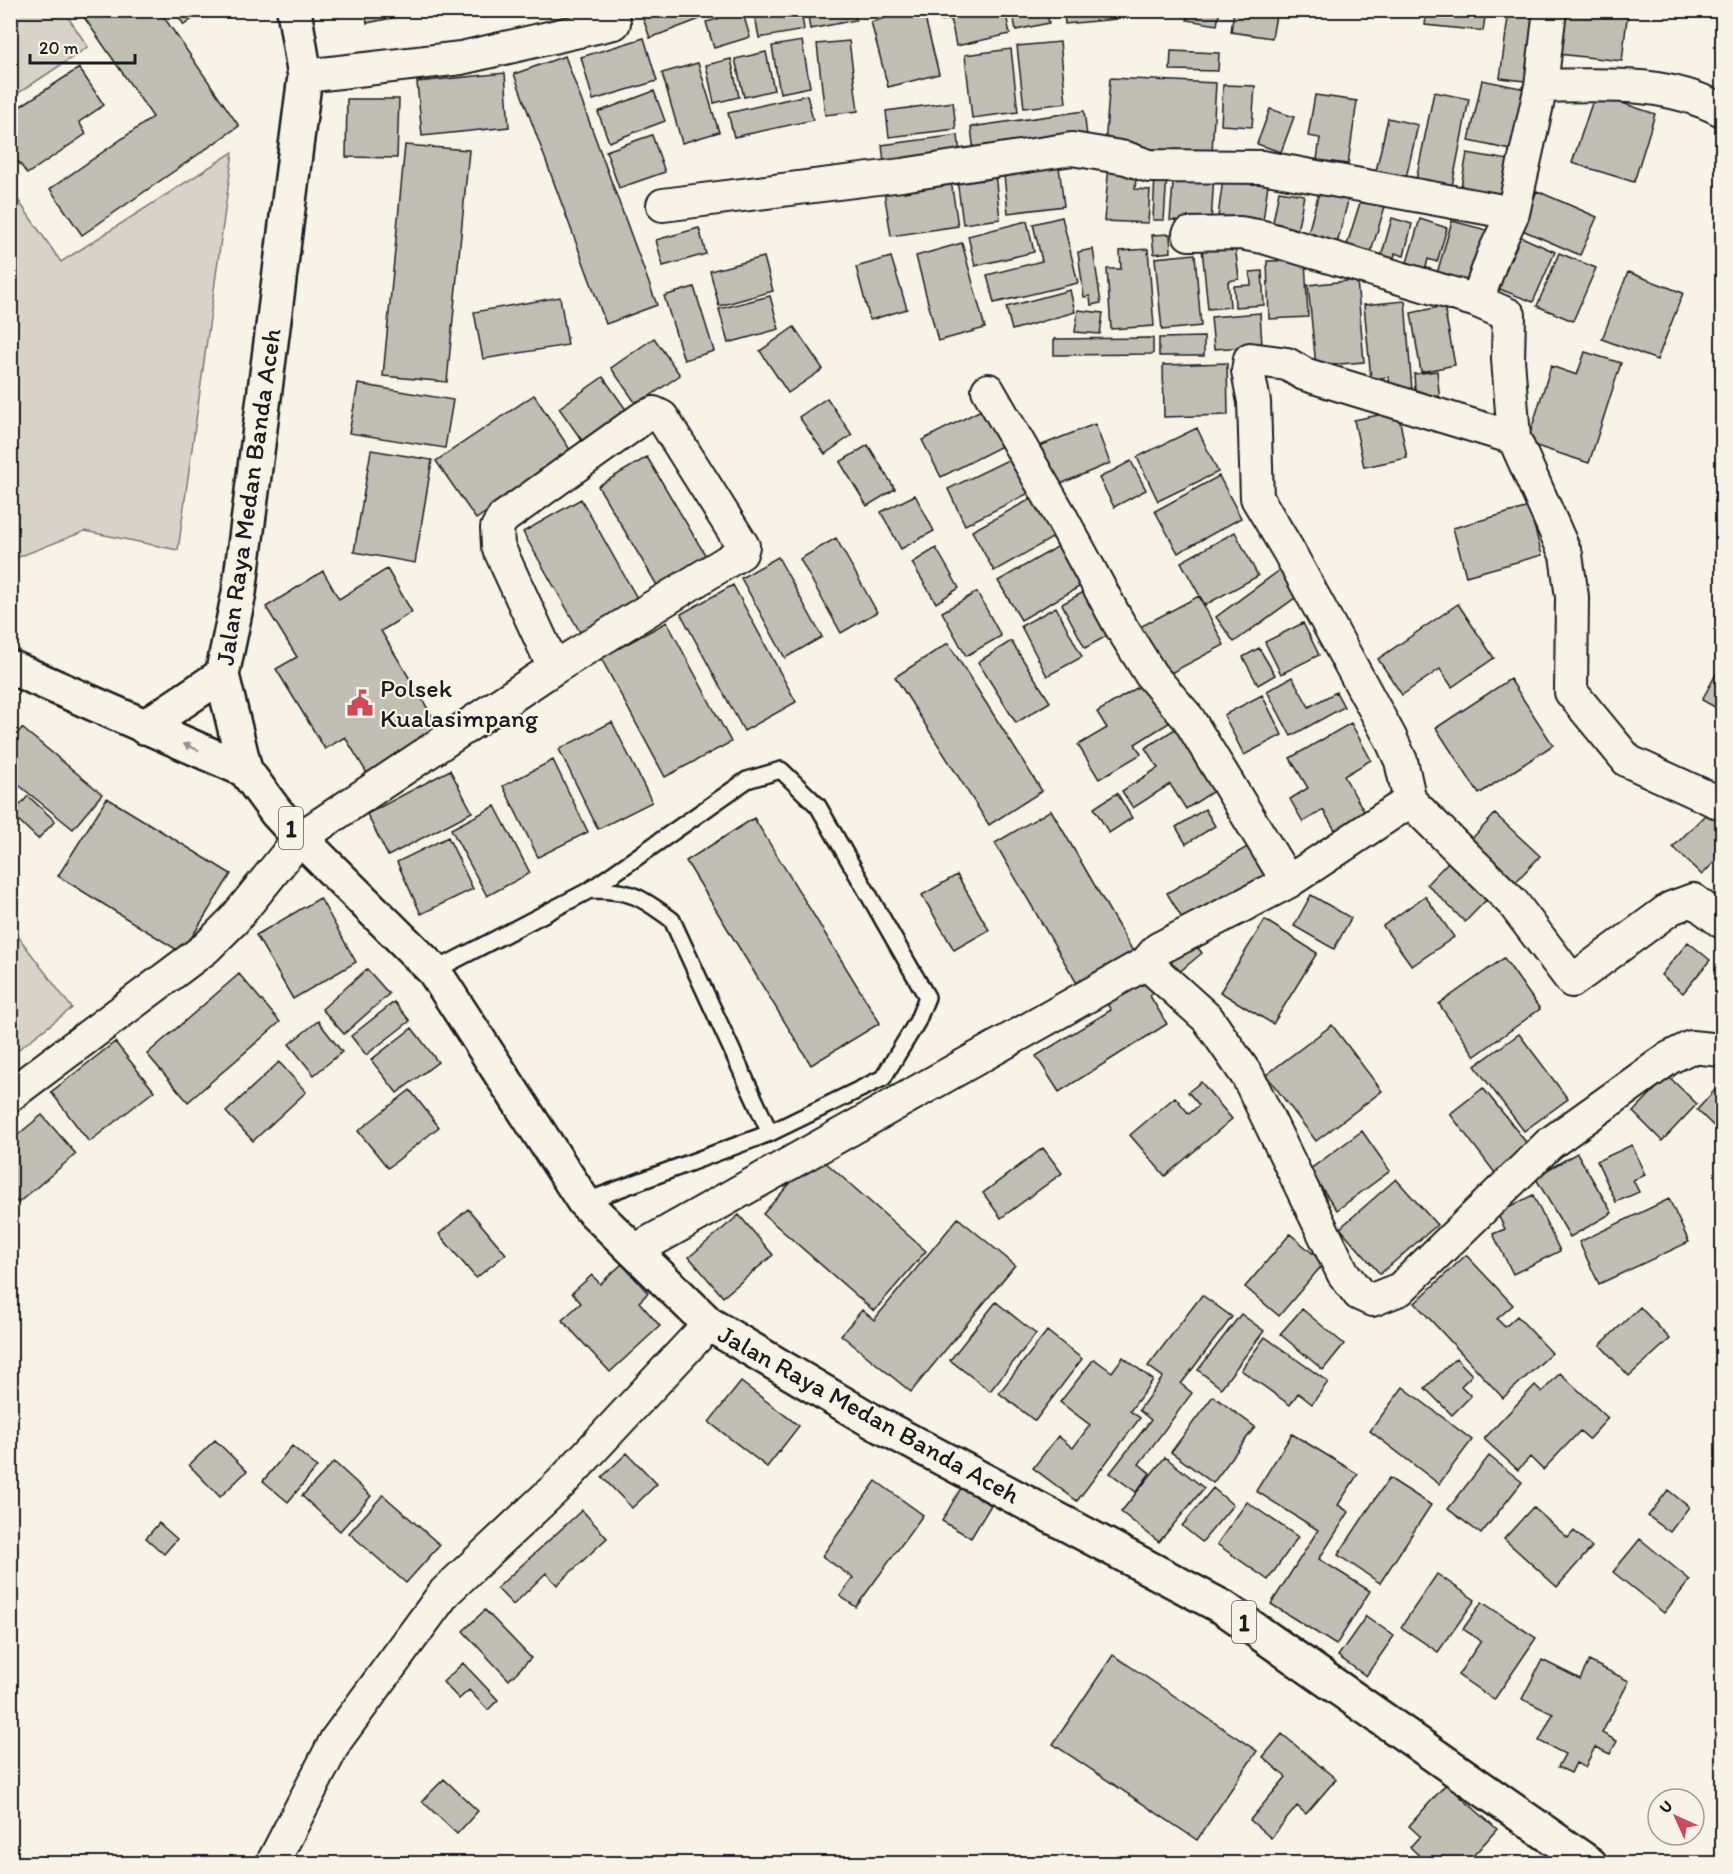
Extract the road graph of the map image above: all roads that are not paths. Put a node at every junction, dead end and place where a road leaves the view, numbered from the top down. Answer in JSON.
{"nodes":[{"id":1,"x":294,"y":10,"type":"edge"},
{"id":2,"x":1550,"y":10,"type":"edge"},
{"id":3,"x":614,"y":23,"type":"dead end"},
{"id":4,"x":305,"y":76,"type":"junction"},
{"id":5,"x":1541,"y":86,"type":"junction"},
{"id":6,"x":1722,"y":110,"type":"edge"},
{"id":7,"x":663,"y":205,"type":"dead end"},
{"id":8,"x":1514,"y":213,"type":"junction"},
{"id":9,"x":1190,"y":234,"type":"dead end"},
{"id":10,"x":1477,"y":301,"type":"junction"},
{"id":11,"x":988,"y":390,"type":"dead end"},
{"id":12,"x":1514,"y":438,"type":"junction"},
{"id":13,"x":10,"y":667,"type":"edge"},
{"id":14,"x":554,"y":668,"type":"junction"},
{"id":15,"x":222,"y":675,"type":"junction"},
{"id":16,"x":144,"y":727,"type":"junction"},
{"id":17,"x":245,"y":770,"type":"junction"},
{"id":18,"x":1410,"y":801,"type":"junction"},
{"id":19,"x":1722,"y":804,"type":"edge"},
{"id":20,"x":300,"y":838,"type":"junction"},
{"id":21,"x":1288,"y":882,"type":"junction"},
{"id":22,"x":590,"y":890,"type":"junction"},
{"id":23,"x":1722,"y":922,"type":"edge"},
{"id":24,"x":1146,"y":963,"type":"junction"},
{"id":25,"x":434,"y":971,"type":"junction"},
{"id":26,"x":1722,"y":1050,"type":"edge"},
{"id":27,"x":10,"y":1095,"type":"edge"},
{"id":28,"x":770,"y":1132,"type":"junction"},
{"id":29,"x":584,"y":1202,"type":"junction"},
{"id":30,"x":634,"y":1251,"type":"junction"},
{"id":31,"x":709,"y":1324,"type":"junction"},
{"id":32,"x":272,"y":1863,"type":"edge"},
{"id":33,"x":1590,"y":1863,"type":"edge"}],
"edges":[{"from":1,"to":4,"type":"highway","name":"Jalan Raya Medan Banda Aceh","number":"1"},
{"from":2,"to":5,"type":"street"},
{"from":3,"to":4,"type":"street"},
{"from":4,"to":15,"type":"highway","name":"Jalan Raya Medan Banda Aceh","number":"1"},
{"from":5,"to":6,"type":"street"},
{"from":5,"to":8,"type":"street"},
{"from":7,"to":8,"type":"street"},
{"from":8,"to":10,"type":"street"},
{"from":9,"to":10,"type":"street"},
{"from":10,"to":12,"type":"street"},
{"from":11,"to":21,"type":"street"},
{"from":12,"to":18,"type":"street"},
{"from":12,"to":19,"type":"street"},
{"from":13,"to":16,"type":"highway"},
{"from":14,"to":14,"type":"street"},
{"from":14,"to":20,"type":"street"},
{"from":15,"to":16,"type":"highway"},
{"from":15,"to":17,"type":"highway","name":"Jalan Raya Medan Banda Aceh","number":"1"},
{"from":17,"to":16,"type":"highway","one_way":true},
{"from":17,"to":20,"type":"highway","name":"Jalan Raya Medan Banda Aceh","number":"1"},
{"from":18,"to":21,"type":"street"},
{"from":18,"to":23,"type":"street"},
{"from":20,"to":25,"type":"highway","name":"Jalan Raya Medan Banda Aceh","number":"1"},
{"from":20,"to":27,"type":"street"},
{"from":21,"to":24,"type":"street"},
{"from":22,"to":25,"type":"lane"},
{"from":22,"to":28,"type":"lane"},
{"from":22,"to":28,"type":"lane"},
{"from":24,"to":26,"type":"street"},
{"from":24,"to":30,"type":"street"},
{"from":25,"to":29,"type":"highway","name":"Jalan Raya Medan Banda Aceh","number":"1"},
{"from":28,"to":29,"type":"lane"},
{"from":29,"to":30,"type":"highway","name":"Jalan Raya Medan Banda Aceh","number":"1"},
{"from":30,"to":31,"type":"highway","name":"Jalan Raya Medan Banda Aceh","number":"1"},
{"from":31,"to":32,"type":"street"},
{"from":31,"to":33,"type":"highway","name":"Jalan Raya Medan Banda Aceh","number":"1"}]}
